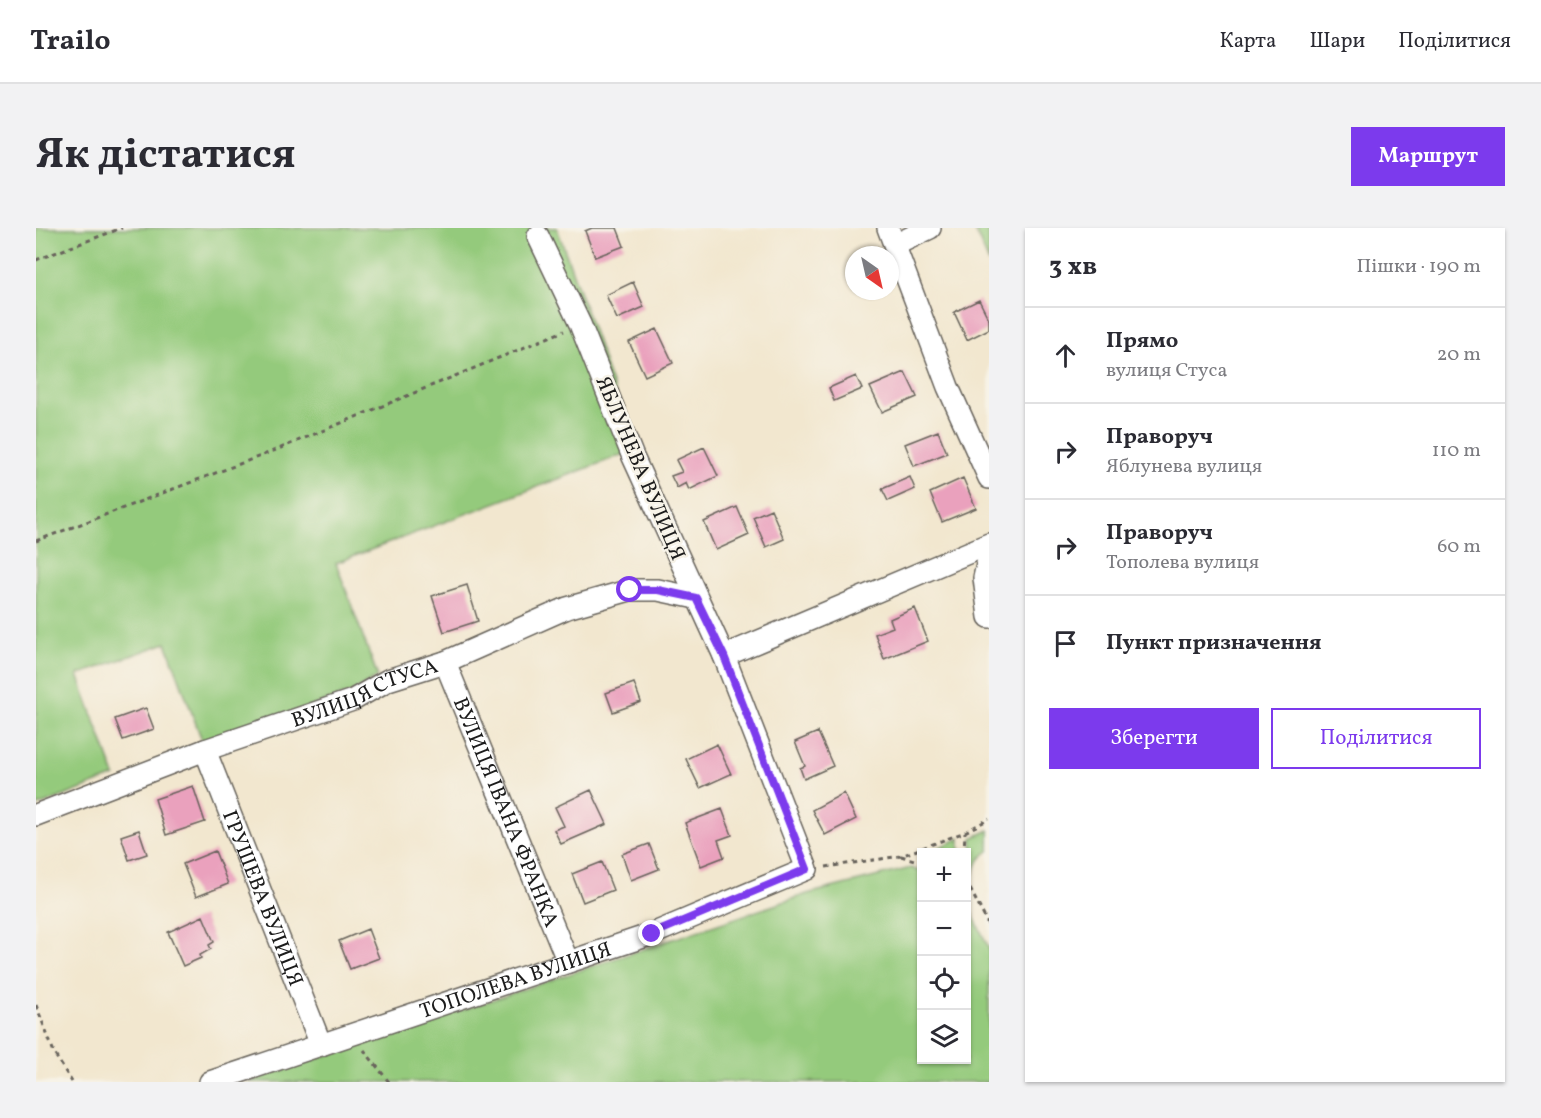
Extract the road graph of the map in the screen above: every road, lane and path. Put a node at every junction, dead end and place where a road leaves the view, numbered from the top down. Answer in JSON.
{"nodes":[{"id":1,"x":122,"y":228,"type":"edge"},
{"id":2,"x":930,"y":228,"type":"edge"},
{"id":3,"x":538,"y":236,"type":"dead end"},
{"id":4,"x":892,"y":236,"type":"edge"},
{"id":5,"x":36,"y":260,"type":"edge"},
{"id":6,"x":580,"y":324,"type":"junction"},
{"id":7,"x":989,"y":478,"type":"edge"},
{"id":8,"x":36,"y":542,"type":"edge"},
{"id":9,"x":989,"y":544,"type":"edge"},
{"id":10,"x":989,"y":555,"type":"edge"},
{"id":11,"x":696,"y":598,"type":"junction"},
{"id":12,"x":989,"y":617,"type":"edge"},
{"id":13,"x":724,"y":656,"type":"junction"},
{"id":14,"x":445,"y":662,"type":"junction"},
{"id":15,"x":205,"y":750,"type":"junction"},
{"id":16,"x":36,"y":815,"type":"edge"},
{"id":17,"x":989,"y":819,"type":"edge"},
{"id":18,"x":964,"y":832,"type":"junction"},
{"id":19,"x":964,"y":848,"type":"edge"},
{"id":20,"x":900,"y":856,"type":"junction"},
{"id":21,"x":917,"y":861,"type":"edge"},
{"id":22,"x":807,"y":869,"type":"junction"},
{"id":23,"x":971,"y":891,"type":"edge"},
{"id":24,"x":989,"y":926,"type":"edge"},
{"id":25,"x":568,"y":962,"type":"junction"},
{"id":26,"x":36,"y":1005,"type":"edge"},
{"id":27,"x":352,"y":1035,"type":"junction"},
{"id":28,"x":321,"y":1045,"type":"junction"},
{"id":29,"x":72,"y":1082,"type":"edge"},
{"id":30,"x":210,"y":1082,"type":"edge"},
{"id":31,"x":389,"y":1082,"type":"edge"}],
"edges":[{"from":1,"to":5,"type":"path"},
{"from":2,"to":4,"type":"street"},
{"from":3,"to":6,"type":"street","name":"ЯБЛУНЕВА ВУЛИЦЯ"},
{"from":4,"to":7,"type":"street"},
{"from":6,"to":8,"type":"path"},
{"from":6,"to":11,"type":"street","name":"ЯБЛУНЕВА ВУЛИЦЯ"},
{"from":9,"to":13,"type":"street"},
{"from":10,"to":12,"type":"street"},
{"from":11,"to":13,"type":"street","name":"ЯБЛУНЕВА ВУЛИЦЯ"},
{"from":11,"to":14,"type":"street","name":"ВУЛИЦЯ СТУСА"},
{"from":13,"to":22,"type":"street","name":"ЯБЛУНЕВА ВУЛИЦЯ"},
{"from":14,"to":15,"type":"street","name":"ВУЛИЦЯ СТУСА"},
{"from":14,"to":25,"type":"street","name":"ВУЛИЦЯ ІВАНА ФРАНКА"},
{"from":15,"to":16,"type":"street","name":"ВУЛИЦЯ СТУСА"},
{"from":15,"to":28,"type":"street","name":"ГРУШЕВА ВУЛИЦЯ"},
{"from":17,"to":18,"type":"path"},
{"from":18,"to":19,"type":"path"},
{"from":18,"to":20,"type":"path"},
{"from":20,"to":21,"type":"path"},
{"from":20,"to":22,"type":"path"},
{"from":22,"to":25,"type":"street","name":"ТОПОЛЕВА ВУЛИЦЯ"},
{"from":23,"to":24,"type":"path"},
{"from":25,"to":27,"type":"street","name":"ТОПОЛЕВА ВУЛИЦЯ"},
{"from":26,"to":29,"type":"path"},
{"from":27,"to":28,"type":"street","name":"ТОПОЛЕВА ВУЛИЦЯ"},
{"from":27,"to":31,"type":"path"},
{"from":28,"to":30,"type":"street","name":"ТОПОЛЕВА ВУЛИЦЯ"}]}
